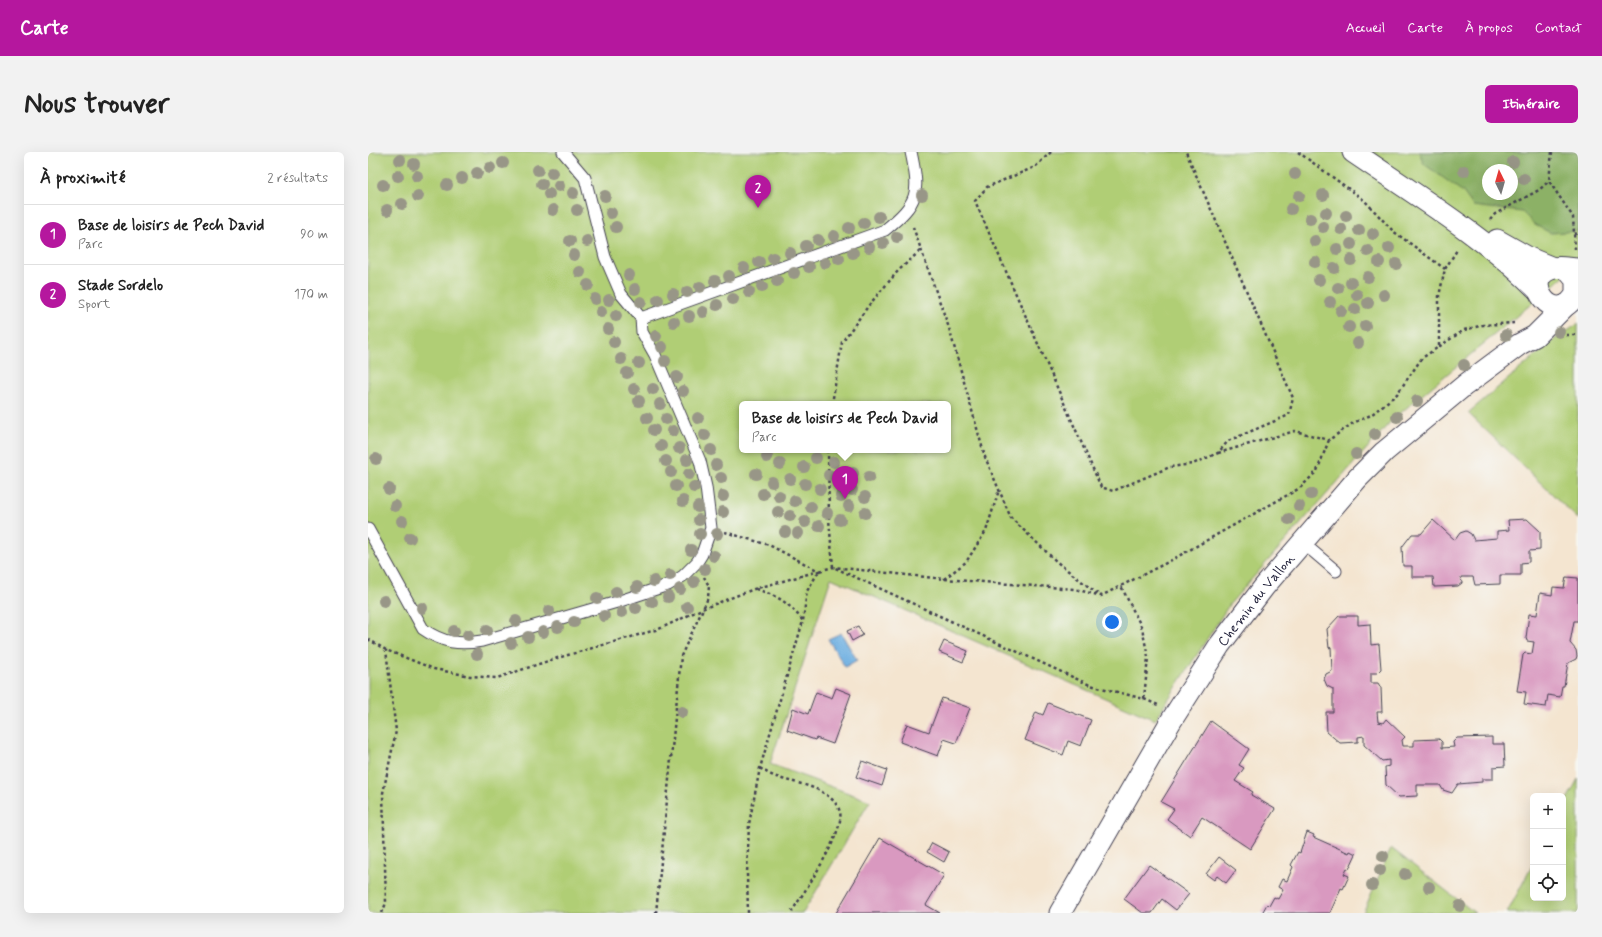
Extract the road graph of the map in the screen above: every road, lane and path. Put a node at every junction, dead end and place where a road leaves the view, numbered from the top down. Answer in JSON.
{"nodes":[{"id":1,"x":563,"y":152,"type":"edge"},
{"id":2,"x":911,"y":152,"type":"edge"},
{"id":3,"x":1051,"y":152,"type":"edge"},
{"id":4,"x":1186,"y":152,"type":"edge"},
{"id":5,"x":1298,"y":152,"type":"edge"},
{"id":6,"x":1353,"y":152,"type":"edge"},
{"id":7,"x":1552,"y":152,"type":"edge"},
{"id":8,"x":1549,"y":181,"type":"junction"},
{"id":9,"x":904,"y":214,"type":"junction"},
{"id":10,"x":1488,"y":221,"type":"dead end"},
{"id":11,"x":1460,"y":223,"type":"junction"},
{"id":12,"x":1578,"y":233,"type":"edge"},
{"id":13,"x":1574,"y":234,"type":"junction"},
{"id":14,"x":1461,"y":243,"type":"dead end"},
{"id":15,"x":921,"y":250,"type":"junction"},
{"id":16,"x":1568,"y":264,"type":"edge"},
{"id":17,"x":1445,"y":269,"type":"junction"},
{"id":18,"x":1539,"y":292,"type":"junction"},
{"id":19,"x":1573,"y":297,"type":"edge"},
{"id":20,"x":641,"y":318,"type":"junction"},
{"id":21,"x":1516,"y":323,"type":"dead end"},
{"id":22,"x":1520,"y":344,"type":"junction"},
{"id":23,"x":1439,"y":347,"type":"junction"},
{"id":24,"x":832,"y":401,"type":"edge"},
{"id":25,"x":1329,"y":440,"type":"junction"},
{"id":26,"x":828,"y":453,"type":"edge"},
{"id":27,"x":1218,"y":453,"type":"junction"},
{"id":28,"x":999,"y":490,"type":"junction"},
{"id":29,"x":711,"y":528,"type":"junction"},
{"id":30,"x":368,"y":529,"type":"edge"},
{"id":31,"x":1303,"y":543,"type":"junction"},
{"id":32,"x":697,"y":562,"type":"junction"},
{"id":33,"x":833,"y":567,"type":"junction"},
{"id":34,"x":819,"y":570,"type":"junction"},
{"id":35,"x":1336,"y":571,"type":"dead end"},
{"id":36,"x":944,"y":579,"type":"junction"},
{"id":37,"x":1121,"y":586,"type":"junction"},
{"id":38,"x":754,"y":588,"type":"junction"},
{"id":39,"x":1101,"y":596,"type":"junction"},
{"id":40,"x":702,"y":609,"type":"junction"},
{"id":41,"x":803,"y":621,"type":"junction"},
{"id":42,"x":368,"y":639,"type":"edge"},
{"id":43,"x":386,"y":650,"type":"junction"},
{"id":44,"x":760,"y":768,"type":"junction"},
{"id":45,"x":382,"y":913,"type":"edge"},
{"id":46,"x":656,"y":913,"type":"edge"},
{"id":47,"x":748,"y":913,"type":"edge"},
{"id":48,"x":791,"y":913,"type":"edge"},
{"id":49,"x":1060,"y":913,"type":"edge"}],
"edges":[{"from":1,"to":20,"type":"lane"},
{"from":2,"to":9,"type":"lane"},
{"from":3,"to":27,"type":"path"},
{"from":4,"to":27,"type":"path"},
{"from":5,"to":17,"type":"path"},
{"from":6,"to":11,"type":"street"},
{"from":7,"to":8,"type":"path"},
{"from":8,"to":10,"type":"path"},
{"from":8,"to":13,"type":"path"},
{"from":9,"to":15,"type":"path"},
{"from":9,"to":20,"type":"lane"},
{"from":11,"to":16,"type":"street"},
{"from":11,"to":18,"type":"street"},
{"from":12,"to":13,"type":"path"},
{"from":13,"to":16,"type":"path"},
{"from":14,"to":17,"type":"path"},
{"from":15,"to":24,"type":"path"},
{"from":15,"to":28,"type":"path"},
{"from":16,"to":18,"type":"street"},
{"from":16,"to":19,"type":"street"},
{"from":17,"to":23,"type":"path"},
{"from":18,"to":19,"type":"street"},
{"from":18,"to":22,"type":"street","name":"Chemin du Vallon"},
{"from":19,"to":22,"type":"street","name":"Chemin du Vallon"},
{"from":20,"to":29,"type":"lane"},
{"from":21,"to":23,"type":"path"},
{"from":22,"to":31,"type":"street","name":"Chemin du Vallon"},
{"from":23,"to":25,"type":"path"},
{"from":25,"to":27,"type":"path"},
{"from":25,"to":37,"type":"path"},
{"from":26,"to":33,"type":"path"},
{"from":28,"to":36,"type":"path"},
{"from":28,"to":39,"type":"path"},
{"from":29,"to":32,"type":"lane"},
{"from":29,"to":34,"type":"path"},
{"from":30,"to":32,"type":"lane"},
{"from":31,"to":35,"type":"lane"},
{"from":31,"to":49,"type":"street","name":"Chemin du Vallon"},
{"from":32,"to":40,"type":"path"},
{"from":33,"to":34,"type":"path"},
{"from":33,"to":36,"type":"path"},
{"from":33,"to":37,"type":"path"},
{"from":34,"to":38,"type":"path"},
{"from":34,"to":41,"type":"path"},
{"from":36,"to":39,"type":"path"},
{"from":37,"to":39,"type":"path"},
{"from":38,"to":40,"type":"path"},
{"from":38,"to":41,"type":"path"},
{"from":40,"to":43,"type":"path"},
{"from":40,"to":46,"type":"path"},
{"from":41,"to":44,"type":"path"},
{"from":42,"to":43,"type":"path"},
{"from":43,"to":45,"type":"path"},
{"from":44,"to":47,"type":"path"},
{"from":44,"to":48,"type":"path"}]}
